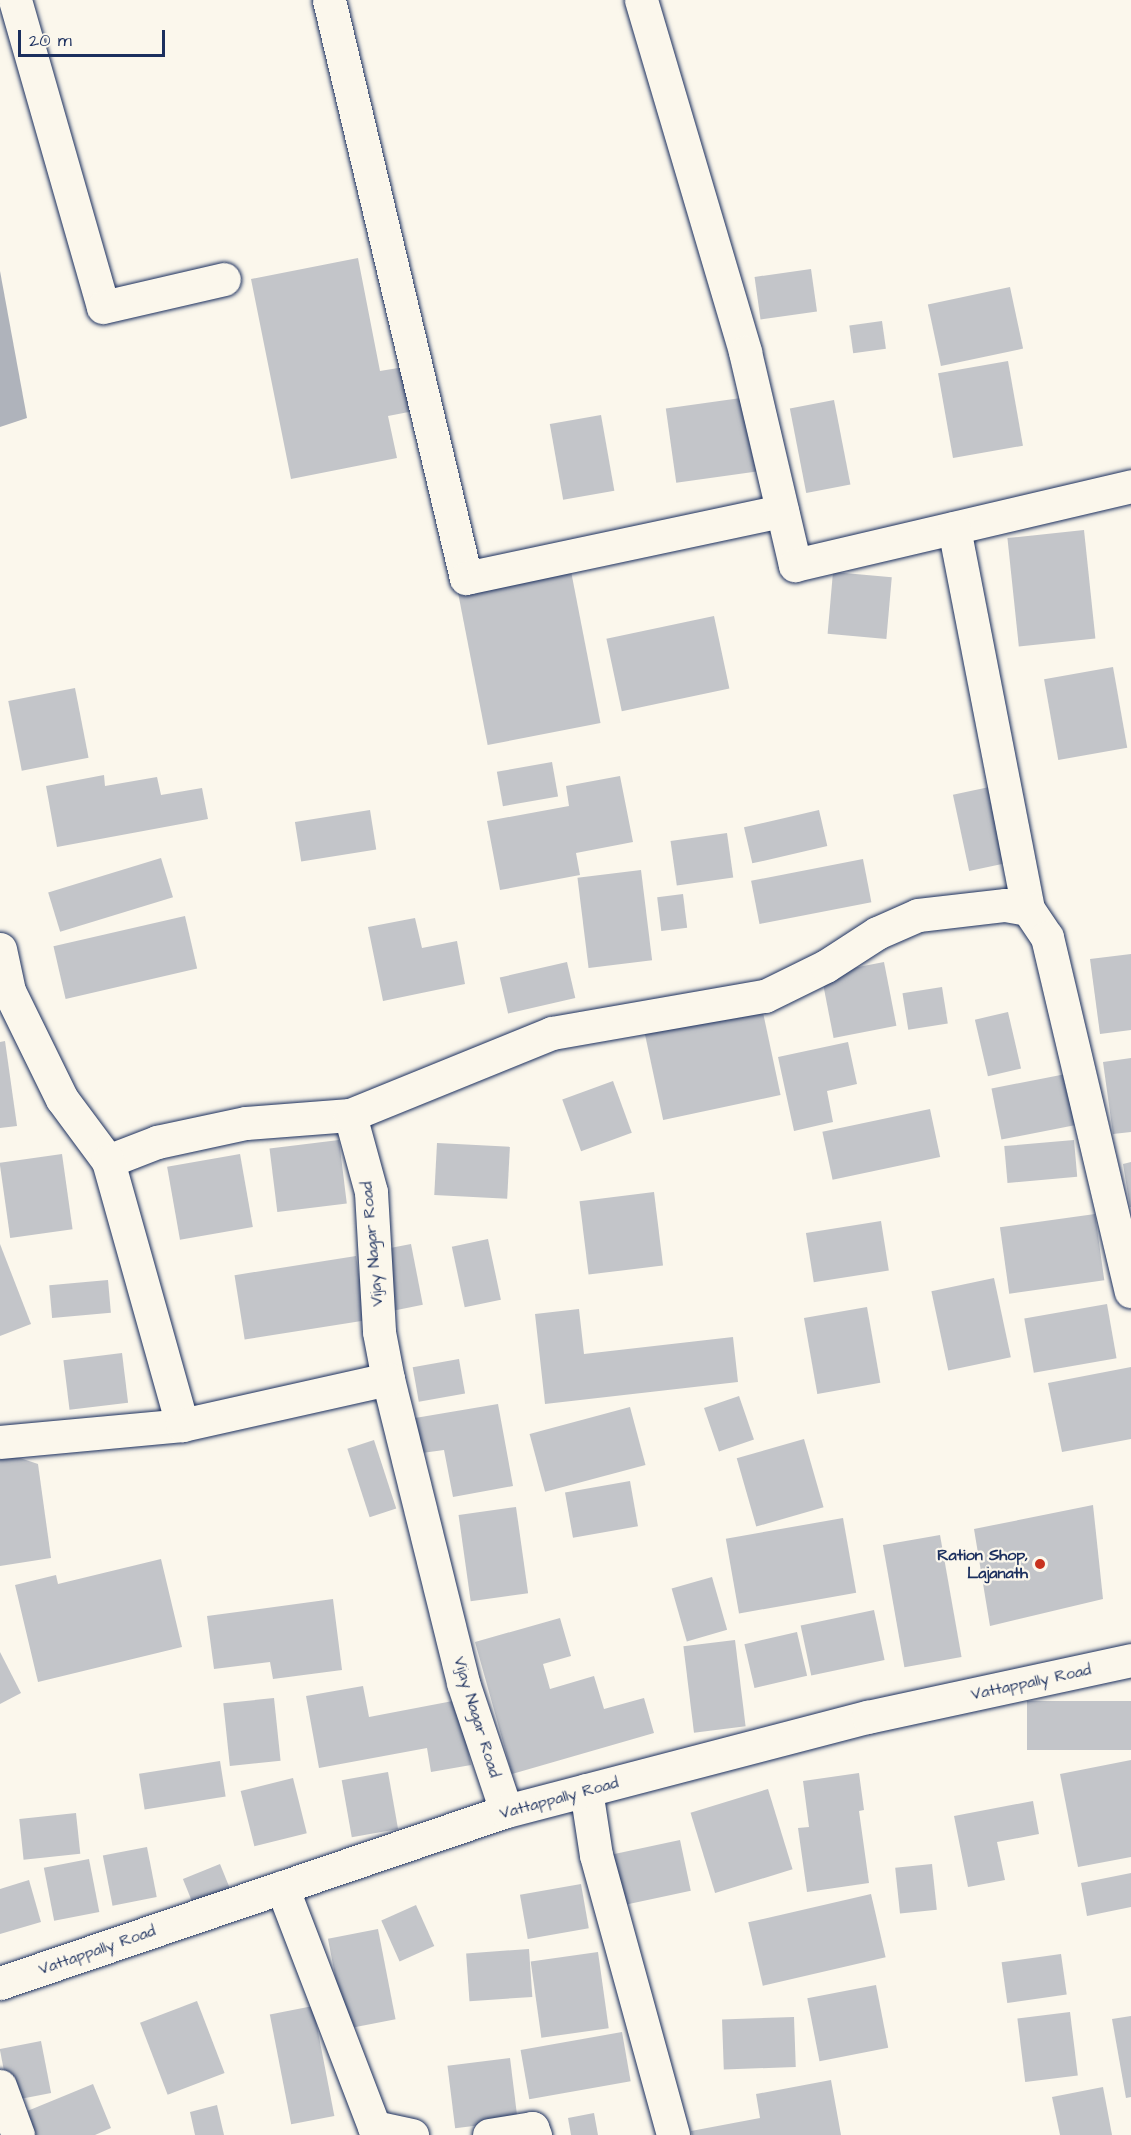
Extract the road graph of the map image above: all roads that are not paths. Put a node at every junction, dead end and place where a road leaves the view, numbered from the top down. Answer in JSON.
{"nodes":[{"id":1,"x":15,"y":0,"type":"edge"},
{"id":2,"x":328,"y":0,"type":"edge"},
{"id":3,"x":640,"y":0,"type":"edge"},
{"id":4,"x":224,"y":279,"type":"dead end"},
{"id":5,"x":1131,"y":486,"type":"edge"},
{"id":6,"x":782,"y":511,"type":"junction"},
{"id":7,"x":954,"y":528,"type":"junction"},
{"id":8,"x":1028,"y":909,"type":"junction"},
{"id":9,"x":0,"y":949,"type":"edge"},
{"id":10,"x":350,"y":1115,"type":"junction"},
{"id":11,"x":108,"y":1161,"type":"junction"},
{"id":12,"x":1131,"y":1291,"type":"edge"},
{"id":13,"x":388,"y":1379,"type":"junction"},
{"id":14,"x":182,"y":1425,"type":"junction"},
{"id":15,"x":0,"y":1442,"type":"edge"},
{"id":16,"x":1131,"y":1660,"type":"edge"},
{"id":17,"x":586,"y":1790,"type":"junction"},
{"id":18,"x":506,"y":1811,"type":"junction"},
{"id":19,"x":282,"y":1887,"type":"junction"},
{"id":20,"x":0,"y":1983,"type":"edge"},
{"id":21,"x":0,"y":2086,"type":"edge"},
{"id":22,"x":18,"y":2135,"type":"edge"},
{"id":23,"x":412,"y":2135,"type":"edge"},
{"id":24,"x":489,"y":2135,"type":"edge"},
{"id":25,"x":535,"y":2135,"type":"edge"},
{"id":26,"x":673,"y":2135,"type":"edge"}],
"edges":[{"from":1,"to":4,"type":"street"},
{"from":2,"to":6,"type":"street"},
{"from":3,"to":6,"type":"street"},
{"from":5,"to":7,"type":"street"},
{"from":6,"to":7,"type":"street"},
{"from":7,"to":8,"type":"street"},
{"from":8,"to":10,"type":"street"},
{"from":8,"to":12,"type":"street"},
{"from":9,"to":11,"type":"street"},
{"from":10,"to":11,"type":"street"},
{"from":10,"to":13,"type":"street","name":"Vijay Nagar Road"},
{"from":11,"to":14,"type":"street"},
{"from":13,"to":14,"type":"street"},
{"from":13,"to":18,"type":"street","name":"Vijay Nagar Road"},
{"from":14,"to":15,"type":"street"},
{"from":16,"to":17,"type":"street","name":"Vattappally Road"},
{"from":17,"to":18,"type":"street","name":"Vattappally Road"},
{"from":17,"to":26,"type":"street"},
{"from":18,"to":19,"type":"street","name":"Vattappally Road"},
{"from":19,"to":20,"type":"street","name":"Vattappally Road"},
{"from":19,"to":23,"type":"street"},
{"from":21,"to":22,"type":"street"},
{"from":24,"to":25,"type":"street"}]}
